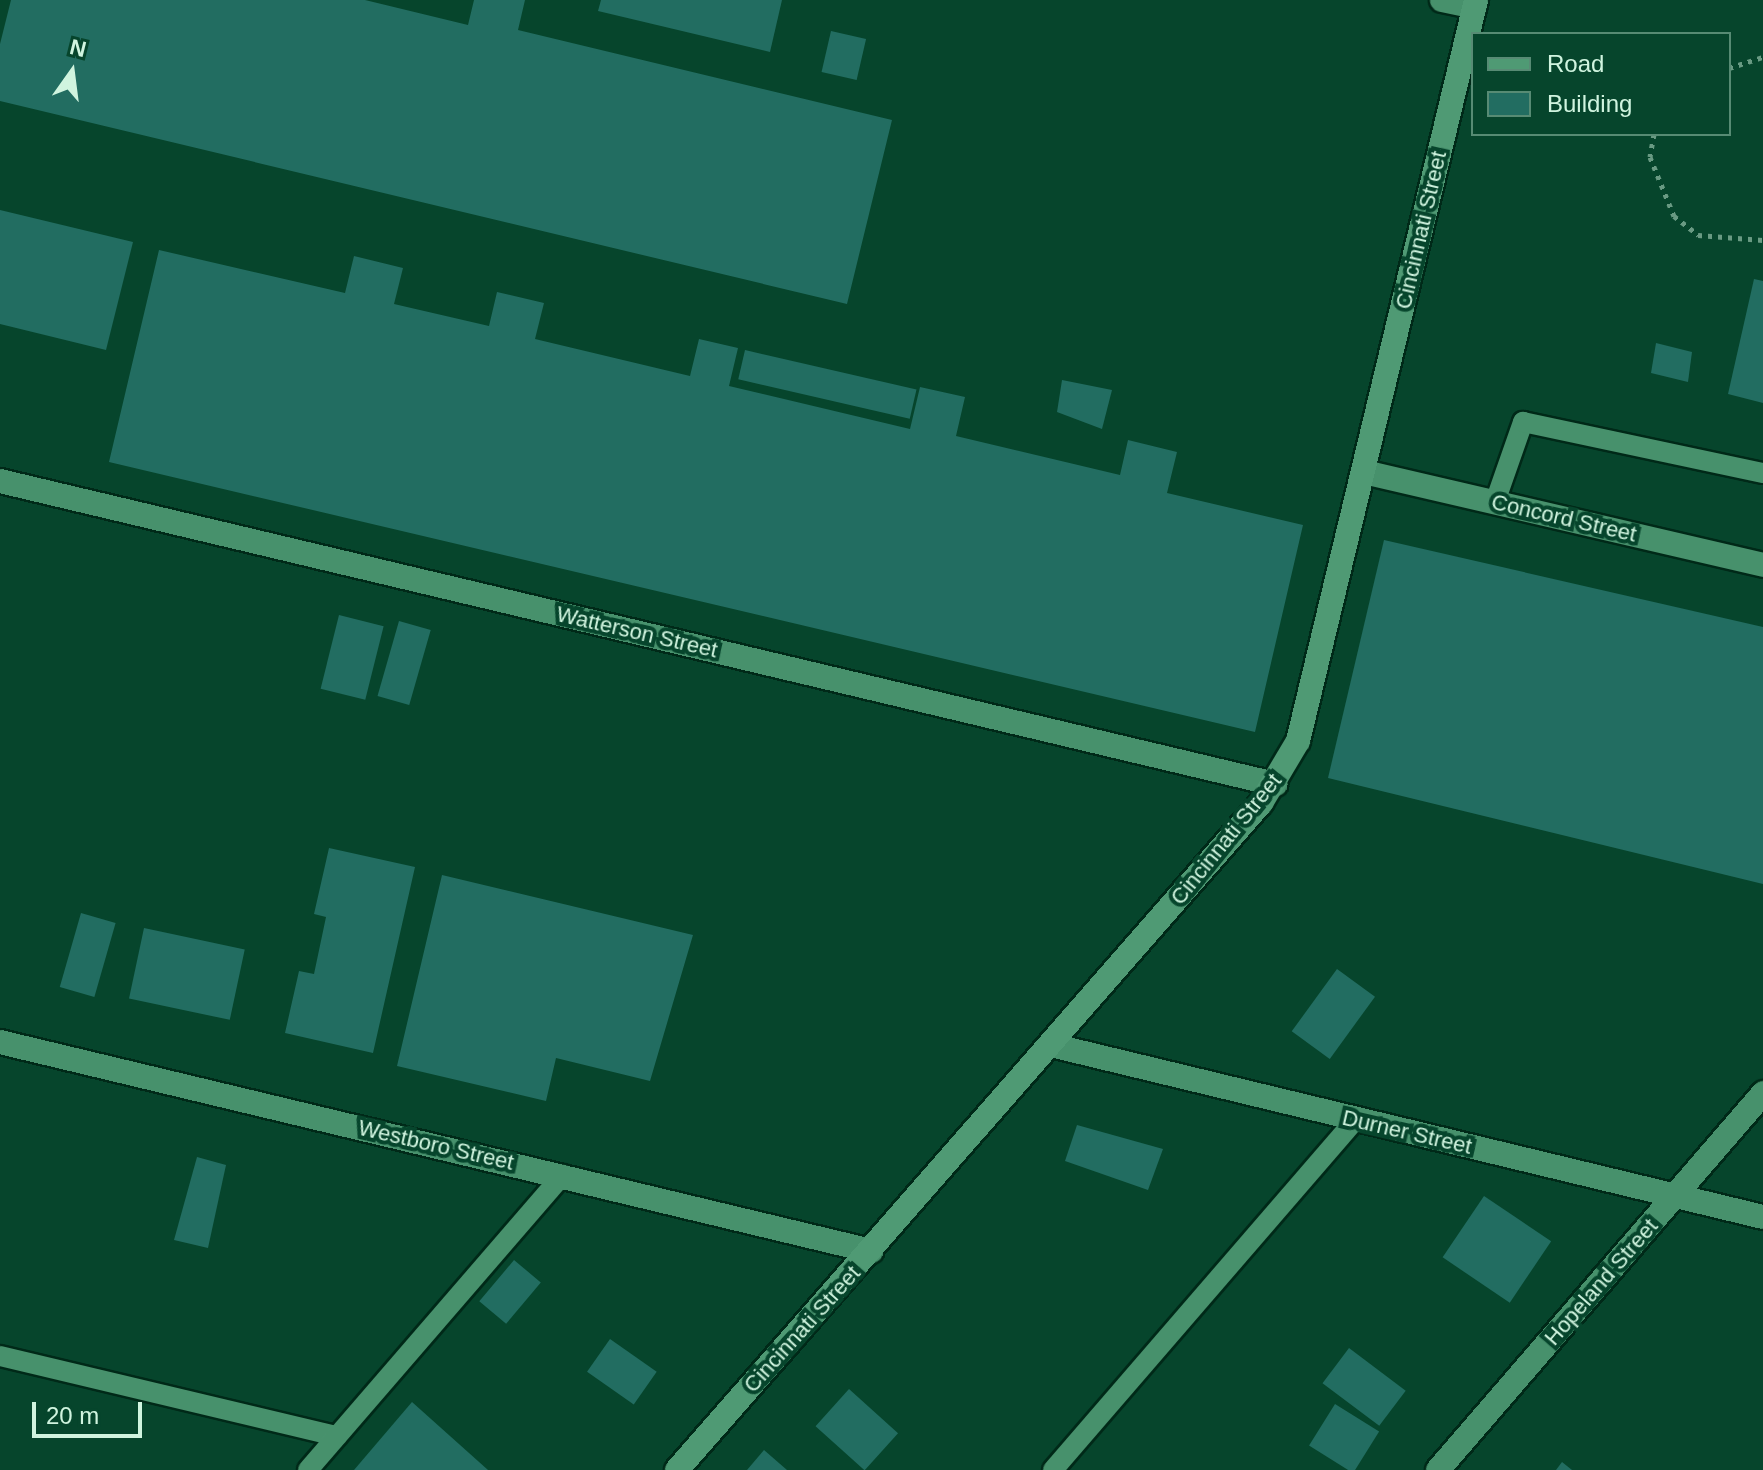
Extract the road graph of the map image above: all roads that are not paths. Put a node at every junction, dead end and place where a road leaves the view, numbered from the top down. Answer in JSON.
{"nodes":[{"id":1,"x":1442,"y":0,"type":"edge"},
{"id":2,"x":1475,"y":4,"type":"edge"},
{"id":3,"x":1364,"y":472,"type":"junction"},
{"id":4,"x":1763,"y":473,"type":"edge"},
{"id":5,"x":0,"y":481,"type":"edge"},
{"id":6,"x":1495,"y":502,"type":"junction"},
{"id":7,"x":1763,"y":565,"type":"edge"},
{"id":8,"x":1275,"y":784,"type":"junction"},
{"id":9,"x":0,"y":1042,"type":"edge"},
{"id":10,"x":1051,"y":1045,"type":"junction"},
{"id":11,"x":1763,"y":1093,"type":"edge"},
{"id":12,"x":1355,"y":1120,"type":"junction"},
{"id":13,"x":563,"y":1175,"type":"junction"},
{"id":14,"x":1676,"y":1196,"type":"junction"},
{"id":15,"x":1763,"y":1217,"type":"edge"},
{"id":16,"x":871,"y":1251,"type":"junction"},
{"id":17,"x":0,"y":1356,"type":"edge"},
{"id":18,"x":337,"y":1436,"type":"junction"},
{"id":19,"x":308,"y":1470,"type":"edge"},
{"id":20,"x":677,"y":1470,"type":"edge"},
{"id":21,"x":1053,"y":1470,"type":"edge"},
{"id":22,"x":1438,"y":1470,"type":"edge"}],
"edges":[{"from":1,"to":2,"type":"street"},
{"from":2,"to":3,"type":"street","name":"Cincinnati Street"},
{"from":3,"to":6,"type":"street","name":"Concord Street"},
{"from":3,"to":8,"type":"street","name":"Cincinnati Street"},
{"from":4,"to":6,"type":"lane"},
{"from":5,"to":8,"type":"street","name":"Watterson Street"},
{"from":6,"to":7,"type":"street","name":"Concord Street"},
{"from":8,"to":10,"type":"street","name":"Cincinnati Street"},
{"from":9,"to":13,"type":"street","name":"Westboro Street"},
{"from":10,"to":12,"type":"street","name":"Durner Street"},
{"from":10,"to":16,"type":"street","name":"Cincinnati Street"},
{"from":11,"to":14,"type":"street","name":"Hopeland Street"},
{"from":12,"to":14,"type":"street","name":"Durner Street"},
{"from":12,"to":21,"type":"lane"},
{"from":13,"to":16,"type":"street","name":"Westboro Street"},
{"from":13,"to":18,"type":"lane"},
{"from":14,"to":15,"type":"street","name":"Durner Street"},
{"from":14,"to":22,"type":"street","name":"Hopeland Street"},
{"from":16,"to":20,"type":"street","name":"Cincinnati Street"},
{"from":17,"to":18,"type":"lane"},
{"from":18,"to":19,"type":"lane"}]}
